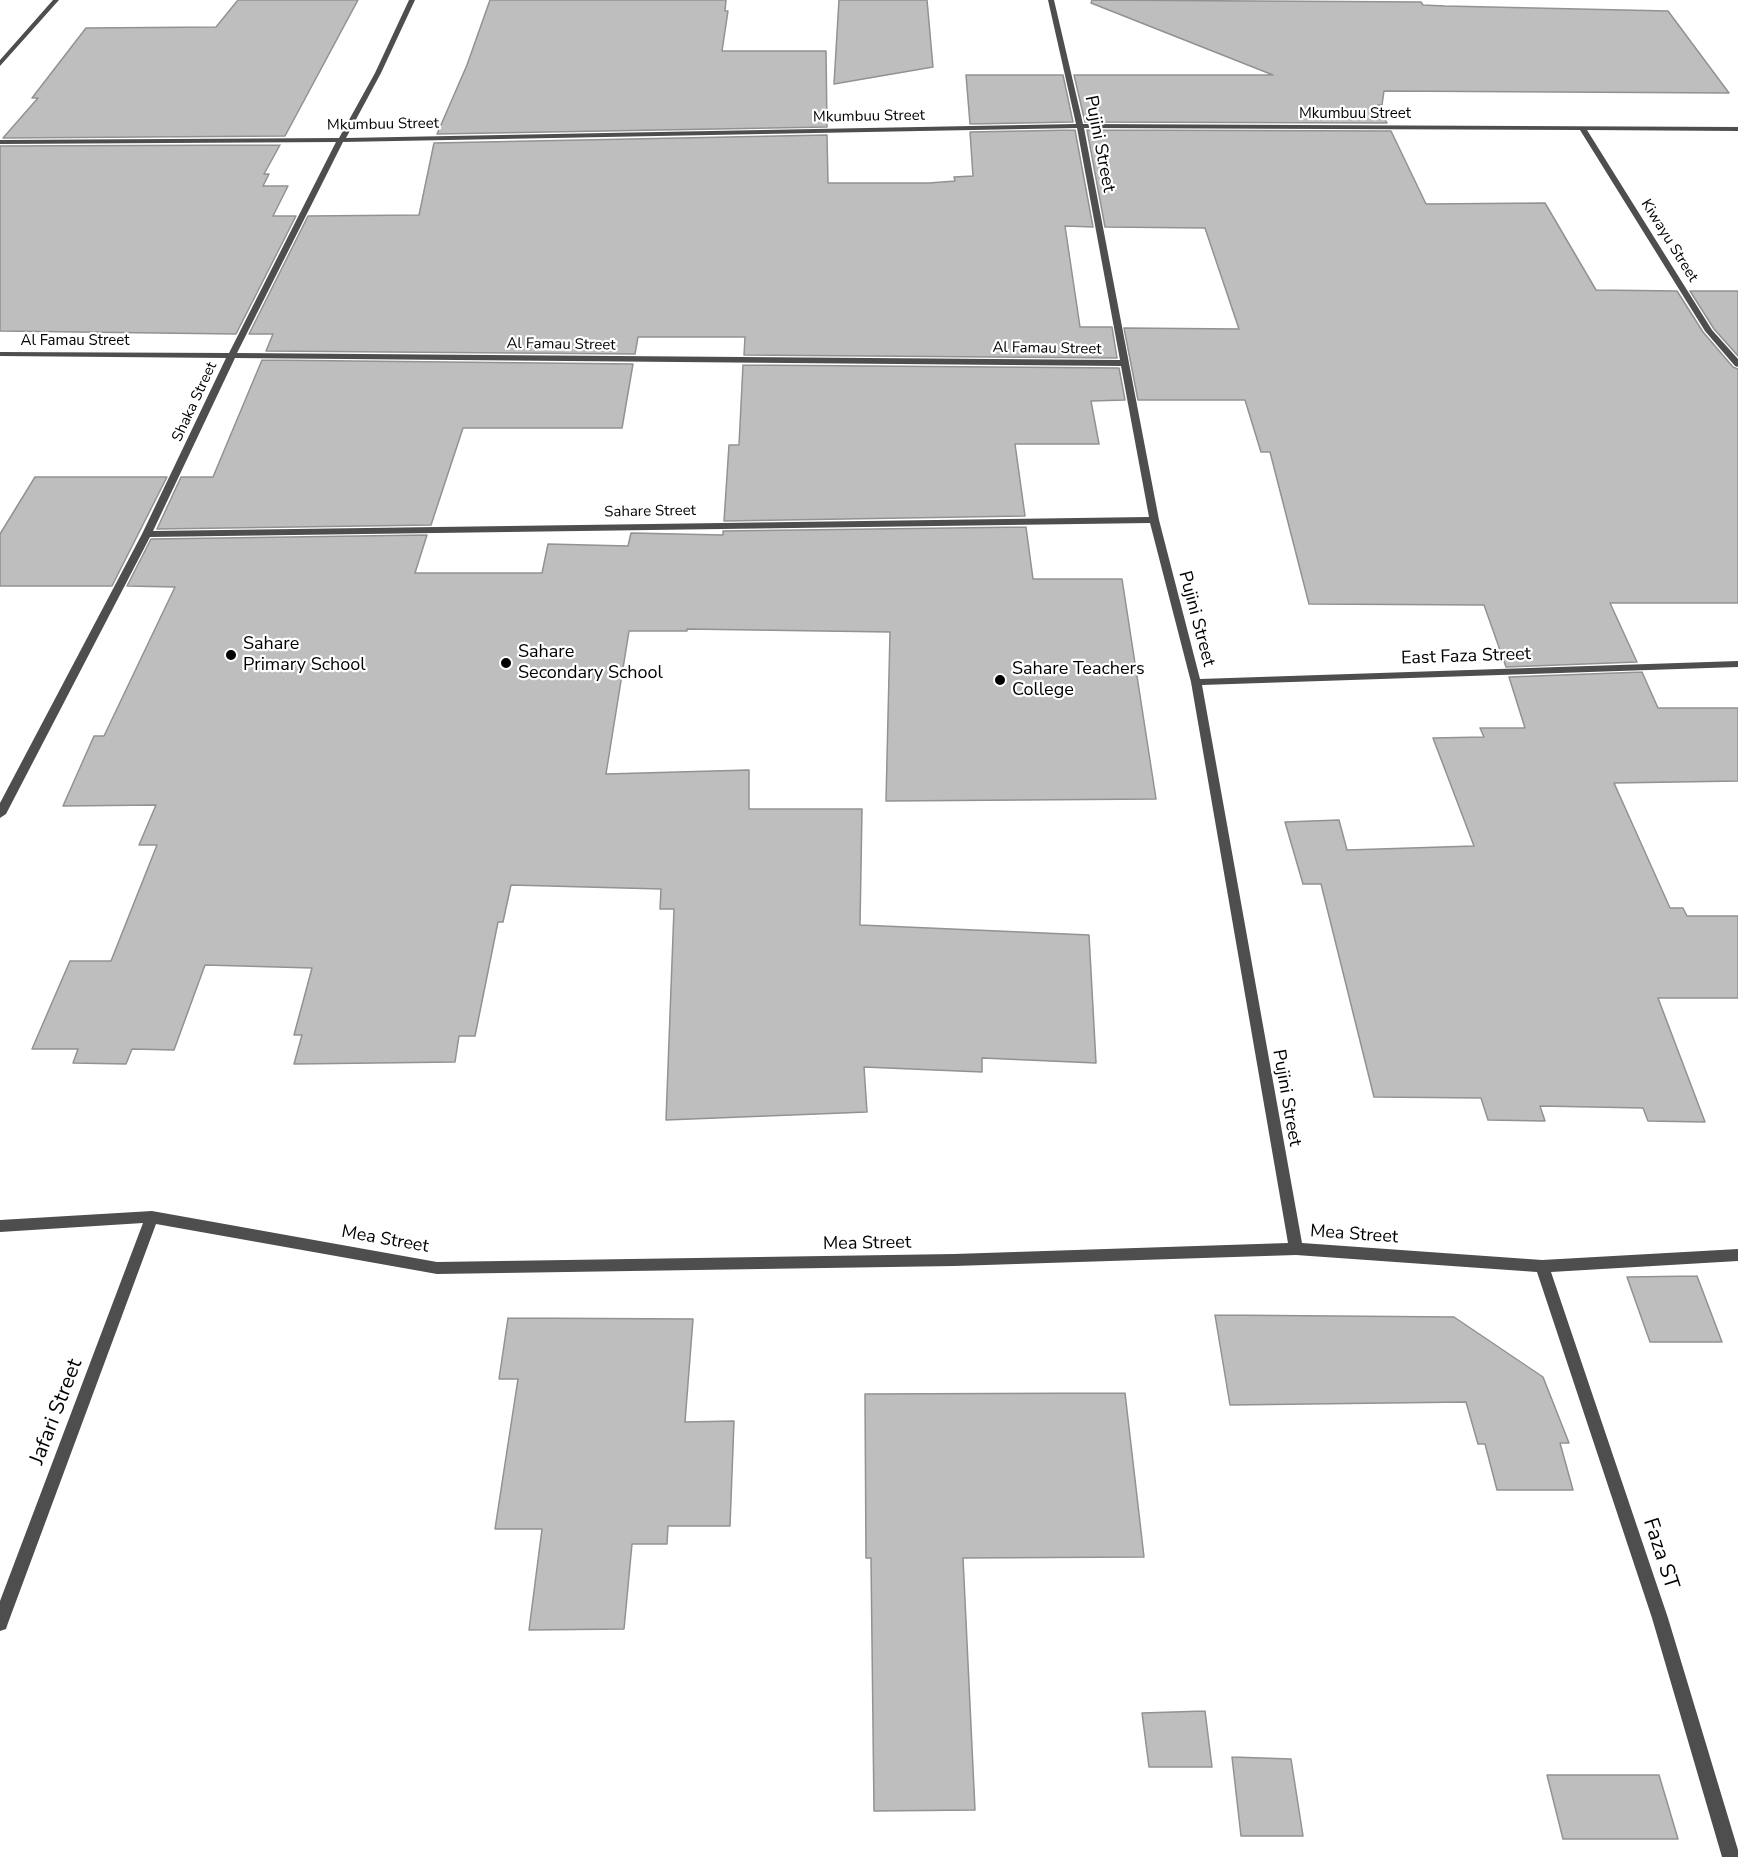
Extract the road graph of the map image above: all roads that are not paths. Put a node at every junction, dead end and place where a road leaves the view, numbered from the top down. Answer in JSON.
{"nodes":[{"id":1,"x":56,"y":0,"type":"edge"},
{"id":2,"x":412,"y":0,"type":"edge"},
{"id":3,"x":1051,"y":0,"type":"edge"},
{"id":4,"x":0,"y":64,"type":"edge"},
{"id":5,"x":1080,"y":126,"type":"junction"},
{"id":6,"x":1582,"y":128,"type":"junction"},
{"id":7,"x":1738,"y":129,"type":"edge"},
{"id":8,"x":341,"y":140,"type":"junction"},
{"id":9,"x":0,"y":142,"type":"edge"},
{"id":10,"x":0,"y":354,"type":"edge"},
{"id":11,"x":232,"y":355,"type":"junction"},
{"id":12,"x":1122,"y":363,"type":"junction"},
{"id":13,"x":1738,"y":364,"type":"edge"},
{"id":14,"x":1154,"y":520,"type":"junction"},
{"id":15,"x":147,"y":534,"type":"junction"},
{"id":16,"x":1738,"y":664,"type":"edge"},
{"id":17,"x":1196,"y":682,"type":"junction"},
{"id":18,"x":0,"y":814,"type":"edge"},
{"id":19,"x":152,"y":1217,"type":"junction"},
{"id":20,"x":0,"y":1226,"type":"edge"},
{"id":21,"x":1296,"y":1249,"type":"junction"},
{"id":22,"x":1738,"y":1255,"type":"edge"},
{"id":23,"x":1542,"y":1266,"type":"junction"},
{"id":24,"x":0,"y":1623,"type":"edge"},
{"id":25,"x":1731,"y":1857,"type":"edge"}],
"edges":[{"from":1,"to":4,"type":"street"},
{"from":2,"to":8,"type":"street","name":"Shaka Street"},
{"from":3,"to":5,"type":"street","name":"Pujini Street"},
{"from":5,"to":6,"type":"street","name":"Mkumbuu Street"},
{"from":5,"to":8,"type":"street","name":"Mkumbuu Street"},
{"from":5,"to":12,"type":"street","name":"Pujini Street"},
{"from":6,"to":7,"type":"street","name":"Mkumbuu Street"},
{"from":6,"to":13,"type":"street","name":"Kiwayu Street"},
{"from":8,"to":9,"type":"street","name":"Mkumbuu Street"},
{"from":8,"to":11,"type":"street","name":"Shaka Street"},
{"from":10,"to":11,"type":"street","name":"Al Famau Street"},
{"from":11,"to":12,"type":"street","name":"Al Famau Street"},
{"from":11,"to":15,"type":"street","name":"Shaka Street"},
{"from":12,"to":14,"type":"street","name":"Pujini Street"},
{"from":14,"to":15,"type":"street","name":"Sahare Street"},
{"from":14,"to":17,"type":"street","name":"Pujini Street"},
{"from":15,"to":18,"type":"street","name":"Shaka Street"},
{"from":16,"to":17,"type":"street","name":"East Faza Street"},
{"from":17,"to":21,"type":"street","name":"Pujini Street"},
{"from":19,"to":20,"type":"street","name":"Mea Street"},
{"from":19,"to":21,"type":"street","name":"Mea Street"},
{"from":19,"to":24,"type":"street","name":"Jafari Street"},
{"from":21,"to":23,"type":"street","name":"Mea Street"},
{"from":22,"to":23,"type":"street","name":"Mea Street"},
{"from":23,"to":25,"type":"street","name":"Faza ST"}]}
